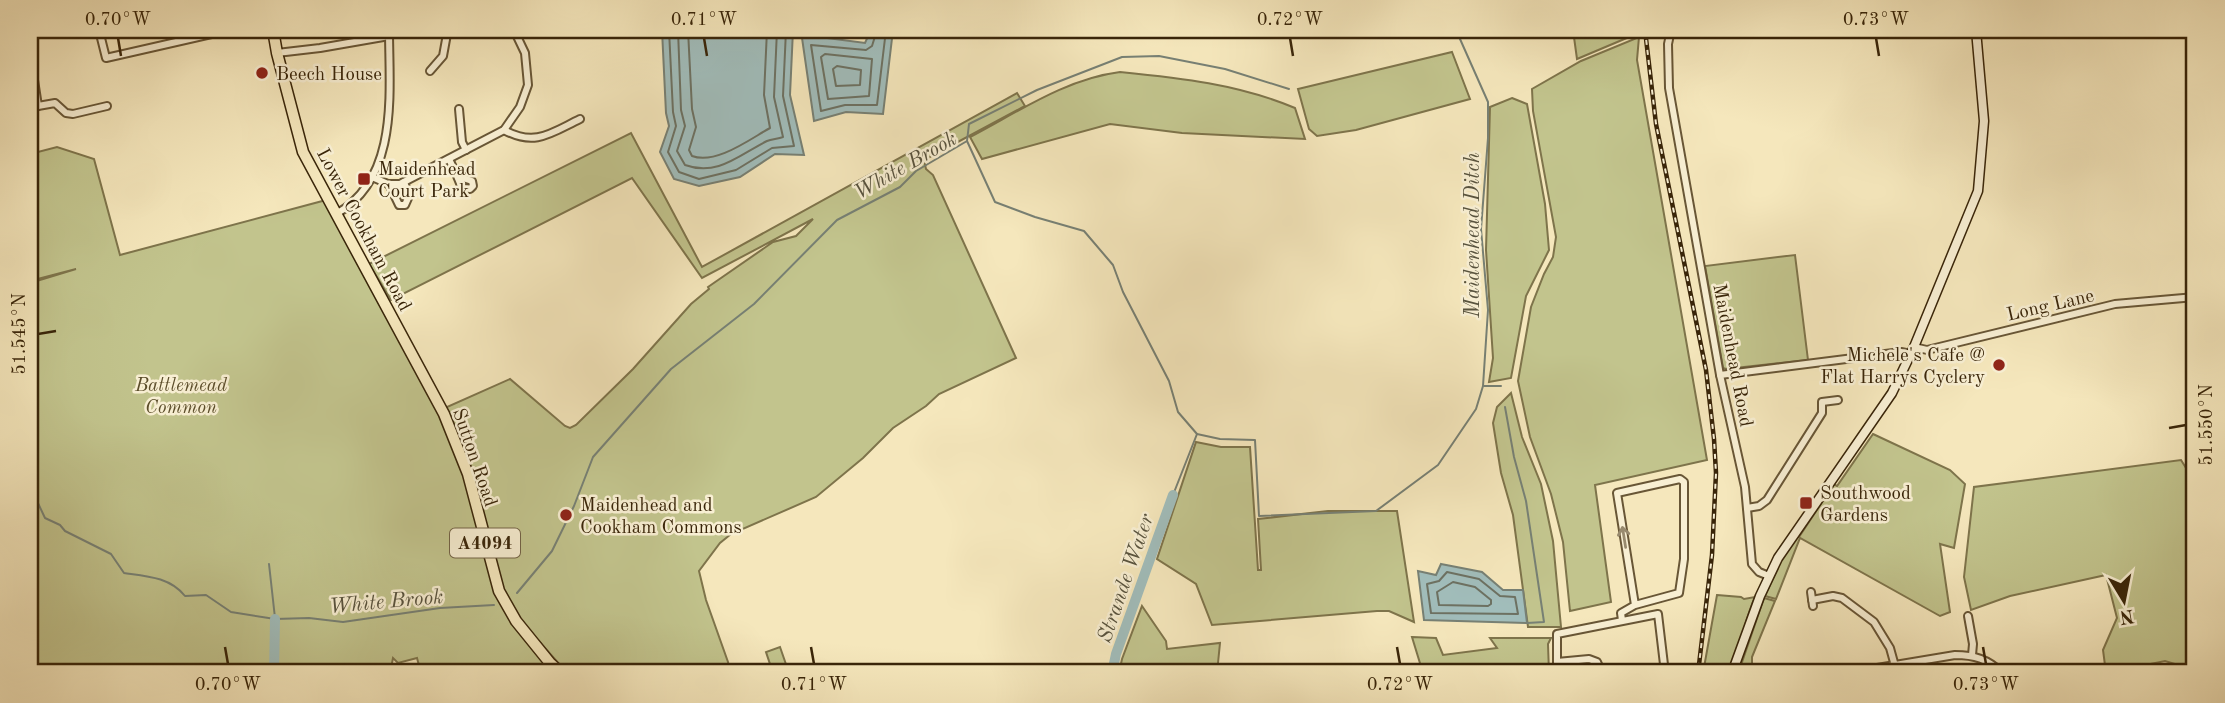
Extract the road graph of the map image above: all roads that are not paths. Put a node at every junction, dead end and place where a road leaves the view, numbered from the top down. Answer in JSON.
{"nodes":[{"id":1,"x":99,"y":30,"type":"edge"},
{"id":2,"x":229,"y":30,"type":"edge"},
{"id":3,"x":273,"y":30,"type":"edge"},
{"id":4,"x":440,"y":30,"type":"edge"},
{"id":5,"x":514,"y":30,"type":"edge"},
{"id":6,"x":1671,"y":30,"type":"edge"},
{"id":7,"x":1976,"y":30,"type":"edge"},
{"id":8,"x":448,"y":32,"type":"edge"},
{"id":9,"x":389,"y":33,"type":"edge"},
{"id":10,"x":276,"y":53,"type":"junction"},
{"id":11,"x":30,"y":54,"type":"edge"},
{"id":12,"x":430,"y":71,"type":"dead end"},
{"id":13,"x":38,"y":106,"type":"junction"},
{"id":14,"x":107,"y":106,"type":"dead end"},
{"id":15,"x":459,"y":109,"type":"dead end"},
{"id":16,"x":30,"y":110,"type":"edge"},
{"id":17,"x":580,"y":119,"type":"dead end"},
{"id":18,"x":504,"y":130,"type":"junction"},
{"id":19,"x":466,"y":150,"type":"junction"},
{"id":20,"x":449,"y":159,"type":"junction"},
{"id":21,"x":457,"y":176,"type":"dead end"},
{"id":22,"x":372,"y":177,"type":"junction"},
{"id":23,"x":404,"y":182,"type":"junction"},
{"id":24,"x":389,"y":184,"type":"junction"},
{"id":25,"x":337,"y":214,"type":"junction"},
{"id":26,"x":2195,"y":297,"type":"edge"},
{"id":27,"x":1912,"y":351,"type":"junction"},
{"id":28,"x":1720,"y":375,"type":"junction"},
{"id":29,"x":436,"y":397,"type":"joint"},
{"id":30,"x":1838,"y":400,"type":"dead end"},
{"id":31,"x":1747,"y":508,"type":"junction"},
{"id":32,"x":1769,"y":576,"type":"junction"},
{"id":33,"x":1812,"y":599,"type":"dead end"},
{"id":34,"x":1635,"y":605,"type":"junction"},
{"id":35,"x":1968,"y":616,"type":"dead end"},
{"id":36,"x":1622,"y":620,"type":"junction"},
{"id":37,"x":1972,"y":655,"type":"junction"},
{"id":38,"x":1557,"y":662,"type":"junction"},
{"id":39,"x":1895,"y":666,"type":"junction"},
{"id":40,"x":561,"y":673,"type":"edge"},
{"id":41,"x":1558,"y":673,"type":"edge"},
{"id":42,"x":1602,"y":673,"type":"edge"},
{"id":43,"x":1665,"y":673,"type":"edge"},
{"id":44,"x":1732,"y":673,"type":"edge"},
{"id":45,"x":1847,"y":673,"type":"edge"},
{"id":46,"x":2002,"y":673,"type":"edge"}],
"edges":[{"from":1,"to":2,"type":"street"},
{"from":3,"to":10,"type":"main road","name":"Lower Cookham Road","number":"A4094"},
{"from":4,"to":8,"type":"street"},
{"from":5,"to":18,"type":"street"},
{"from":6,"to":28,"type":"street","name":"Maidenhead Road"},
{"from":7,"to":27,"type":"main road"},
{"from":8,"to":12,"type":"street"},
{"from":9,"to":10,"type":"street"},
{"from":9,"to":22,"type":"street"},
{"from":10,"to":25,"type":"main road","name":"Lower Cookham Road","number":"A4094"},
{"from":11,"to":13,"type":"street"},
{"from":13,"to":14,"type":"street"},
{"from":13,"to":16,"type":"street"},
{"from":15,"to":19,"type":"street"},
{"from":17,"to":18,"type":"street"},
{"from":18,"to":19,"type":"street"},
{"from":19,"to":20,"type":"street"},
{"from":20,"to":21,"type":"street"},
{"from":20,"to":23,"type":"street"},
{"from":22,"to":24,"type":"street"},
{"from":22,"to":25,"type":"street"},
{"from":23,"to":24,"type":"street"},
{"from":23,"to":24,"type":"street"},
{"from":25,"to":29,"type":"main road","name":"Lower Cookham Road","number":"A4094"},
{"from":26,"to":27,"type":"street","name":"Long Lane"},
{"from":27,"to":28,"type":"street","name":"Long Lane"},
{"from":27,"to":32,"type":"main road"},
{"from":28,"to":31,"type":"street","name":"Maidenhead Road"},
{"from":29,"to":40,"type":"main road","name":"Sutton Road","number":"A4094"},
{"from":30,"to":31,"type":"street"},
{"from":31,"to":32,"type":"street","name":"Maidenhead Road"},
{"from":32,"to":44,"type":"main road"},
{"from":33,"to":39,"type":"street"},
{"from":34,"to":34,"type":"street","one_way":true},
{"from":34,"to":36,"type":"street"},
{"from":35,"to":37,"type":"street"},
{"from":36,"to":38,"type":"street"},
{"from":36,"to":43,"type":"street"},
{"from":37,"to":39,"type":"street"},
{"from":37,"to":46,"type":"street"},
{"from":38,"to":41,"type":"street"},
{"from":38,"to":42,"type":"street"},
{"from":39,"to":45,"type":"street"}]}
